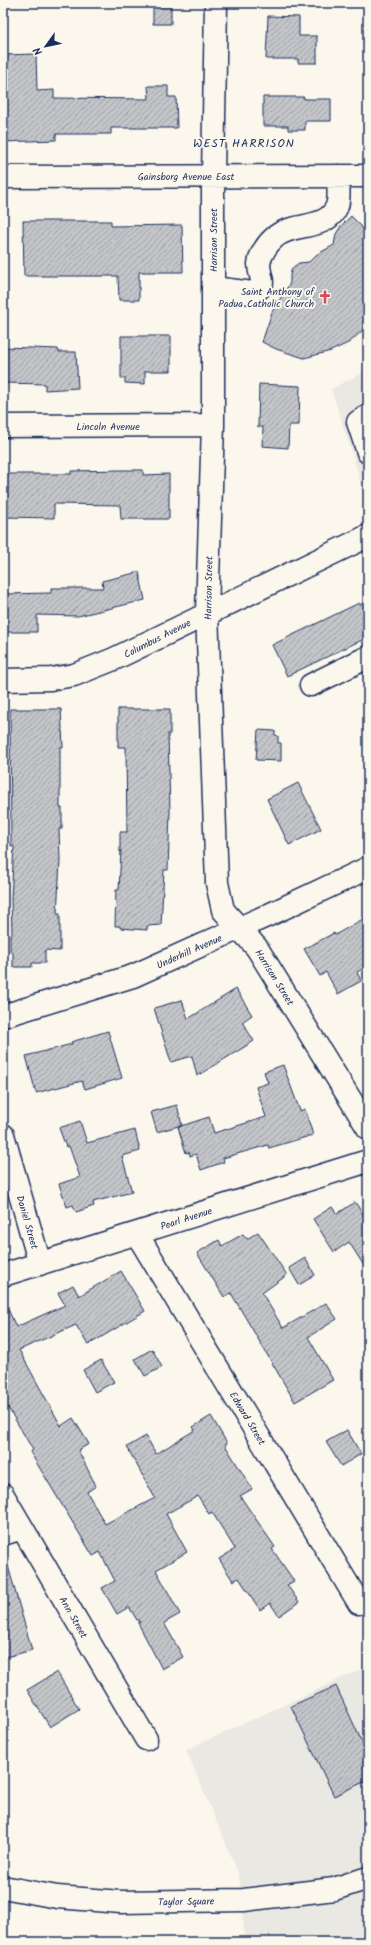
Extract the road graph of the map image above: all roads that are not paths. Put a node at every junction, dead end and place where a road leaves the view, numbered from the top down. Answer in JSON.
{"nodes":[{"id":1,"x":216,"y":3,"type":"edge"},
{"id":2,"x":213,"y":176,"type":"junction"},
{"id":3,"x":338,"y":176,"type":"junction"},
{"id":4,"x":368,"y":176,"type":"edge"},
{"id":5,"x":3,"y":177,"type":"edge"},
{"id":6,"x":213,"y":288,"type":"junction"},
{"id":7,"x":368,"y":416,"type":"edge"},
{"id":8,"x":213,"y":425,"type":"junction"},
{"id":9,"x":3,"y":426,"type":"edge"},
{"id":10,"x":368,"y":452,"type":"edge"},
{"id":11,"x":368,"y":536,"type":"edge"},
{"id":12,"x":207,"y":612,"type":"junction"},
{"id":13,"x":368,"y":657,"type":"edge"},
{"id":14,"x":3,"y":680,"type":"edge"},
{"id":15,"x":311,"y":686,"type":"dead end"},
{"id":16,"x":368,"y":868,"type":"edge"},
{"id":17,"x":240,"y":929,"type":"junction"},
{"id":18,"x":3,"y":1016,"type":"edge"},
{"id":19,"x":368,"y":1128,"type":"edge"},
{"id":20,"x":3,"y":1135,"type":"edge"},
{"id":21,"x":368,"y":1161,"type":"edge"},
{"id":22,"x":137,"y":1234,"type":"junction"},
{"id":23,"x":40,"y":1264,"type":"junction"},
{"id":24,"x":3,"y":1275,"type":"edge"},
{"id":25,"x":3,"y":1496,"type":"edge"},
{"id":26,"x":12,"y":1531,"type":"edge"},
{"id":27,"x":359,"y":1603,"type":"dead end"},
{"id":28,"x":146,"y":1739,"type":"dead end"},
{"id":29,"x":368,"y":1878,"type":"edge"},
{"id":30,"x":3,"y":1887,"type":"edge"}],
"edges":[{"from":1,"to":2,"type":"street","name":"Harrison Street"},
{"from":2,"to":3,"type":"street","name":"Gainsborg Avenue East"},
{"from":2,"to":5,"type":"street","name":"Gainsborg Avenue East"},
{"from":2,"to":6,"type":"street","name":"Harrison Street"},
{"from":3,"to":4,"type":"street","name":"Gainsborg Avenue East"},
{"from":3,"to":6,"type":"street"},
{"from":6,"to":8,"type":"street","name":"Harrison Street"},
{"from":7,"to":10,"type":"street"},
{"from":8,"to":9,"type":"street","name":"Lincoln Avenue"},
{"from":8,"to":12,"type":"street","name":"Harrison Street"},
{"from":11,"to":12,"type":"street","name":"Columbus Avenue"},
{"from":12,"to":14,"type":"street","name":"Columbus Avenue"},
{"from":12,"to":17,"type":"street","name":"Harrison Street"},
{"from":13,"to":15,"type":"street"},
{"from":16,"to":17,"type":"street","name":"Underhill Avenue"},
{"from":17,"to":18,"type":"street","name":"Underhill Avenue"},
{"from":17,"to":19,"type":"street","name":"Harrison Street"},
{"from":20,"to":23,"type":"street","name":"Daniel Street"},
{"from":21,"to":22,"type":"street","name":"Pearl Avenue"},
{"from":22,"to":23,"type":"street","name":"Pearl Avenue"},
{"from":22,"to":27,"type":"street","name":"Edward Street"},
{"from":23,"to":24,"type":"street","name":"Pearl Avenue"},
{"from":25,"to":26,"type":"street","name":"Ann Street"},
{"from":26,"to":28,"type":"street","name":"Ann Street"},
{"from":29,"to":30,"type":"street","name":"Taylor Square"}]}
